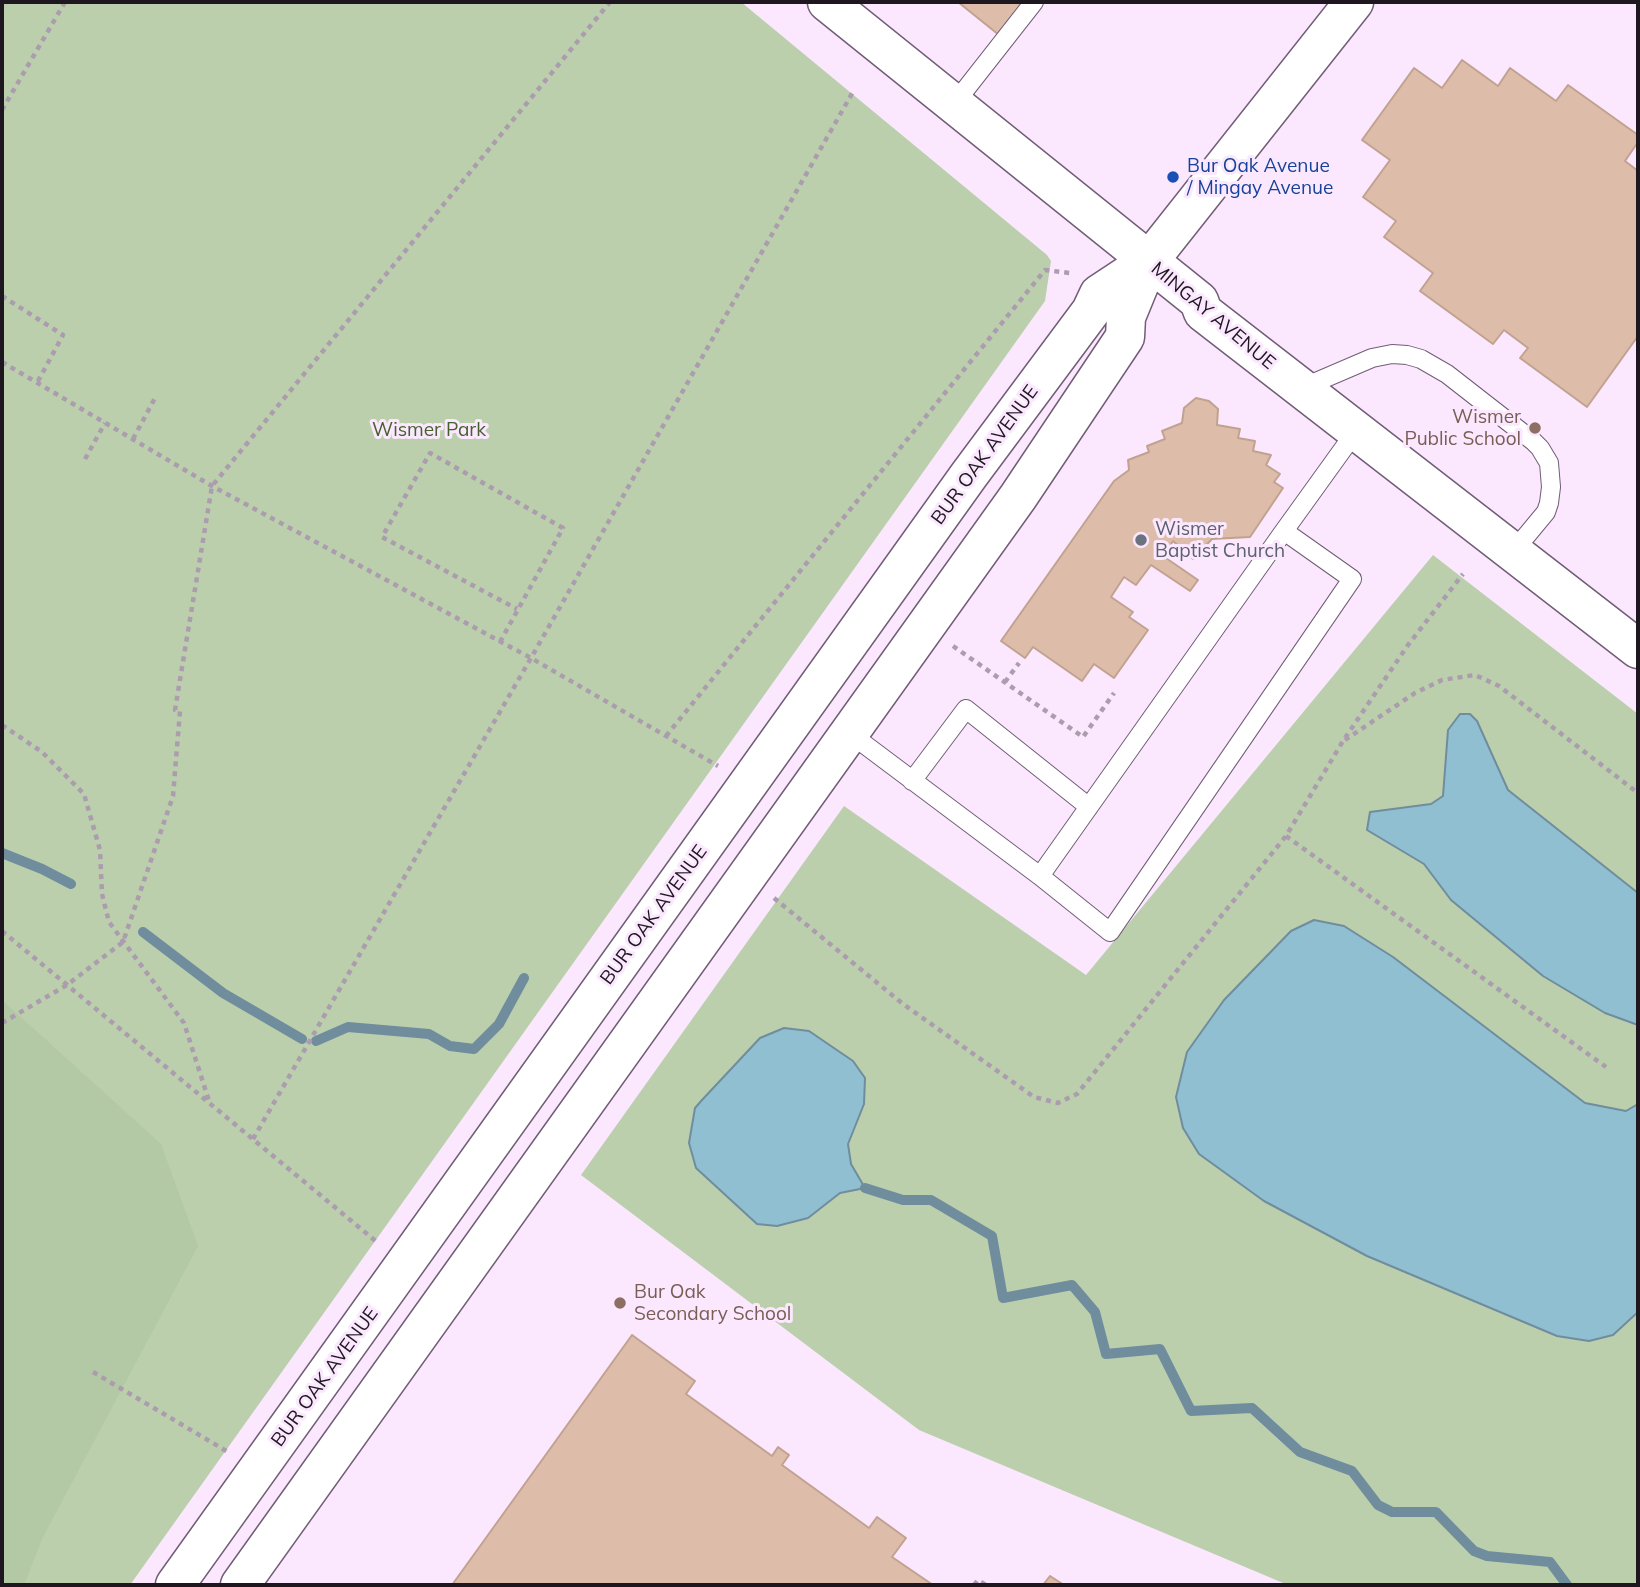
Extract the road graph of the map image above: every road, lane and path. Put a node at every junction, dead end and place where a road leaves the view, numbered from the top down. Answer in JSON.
{"nodes":[{"id":1,"x":65,"y":2,"type":"edge"},
{"id":2,"x":610,"y":2,"type":"edge"},
{"id":3,"x":827,"y":2,"type":"edge"},
{"id":4,"x":1034,"y":2,"type":"edge"},
{"id":5,"x":1354,"y":2,"type":"edge"},
{"id":6,"x":854,"y":90,"type":"dead end"},
{"id":7,"x":954,"y":104,"type":"junction"},
{"id":8,"x":2,"y":110,"type":"edge"},
{"id":9,"x":1149,"y":261,"type":"junction"},
{"id":10,"x":1072,"y":273,"type":"dead end"},
{"id":11,"x":2,"y":296,"type":"edge"},
{"id":12,"x":2,"y":362,"type":"edge"},
{"id":13,"x":37,"y":383,"type":"junction"},
{"id":14,"x":1301,"y":388,"type":"junction"},
{"id":15,"x":155,"y":398,"type":"dead end"},
{"id":16,"x":105,"y":423,"type":"junction"},
{"id":17,"x":1356,"y":431,"type":"junction"},
{"id":18,"x":133,"y":439,"type":"junction"},
{"id":19,"x":85,"y":459,"type":"dead end"},
{"id":20,"x":212,"y":486,"type":"junction"},
{"id":21,"x":1284,"y":531,"type":"junction"},
{"id":22,"x":1513,"y":553,"type":"junction"},
{"id":23,"x":517,"y":609,"type":"junction"},
{"id":24,"x":500,"y":642,"type":"junction"},
{"id":25,"x":953,"y":646,"type":"dead end"},
{"id":26,"x":1638,"y":649,"type":"edge"},
{"id":27,"x":531,"y":658,"type":"junction"},
{"id":28,"x":1019,"y":663,"type":"dead end"},
{"id":29,"x":1005,"y":682,"type":"junction"},
{"id":30,"x":1114,"y":693,"type":"dead end"},
{"id":31,"x":2,"y":725,"type":"edge"},
{"id":32,"x":848,"y":732,"type":"junction"},
{"id":33,"x":666,"y":736,"type":"junction"},
{"id":34,"x":1343,"y":741,"type":"dead end"},
{"id":35,"x":718,"y":766,"type":"dead end"},
{"id":36,"x":912,"y":781,"type":"junction"},
{"id":37,"x":1638,"y":793,"type":"edge"},
{"id":38,"x":1089,"y":807,"type":"junction"},
{"id":39,"x":1286,"y":836,"type":"dead end"},
{"id":40,"x":1040,"y":876,"type":"junction"},
{"id":41,"x":2,"y":932,"type":"edge"},
{"id":42,"x":123,"y":942,"type":"junction"},
{"id":43,"x":67,"y":985,"type":"junction"},
{"id":44,"x":2,"y":1023,"type":"edge"},
{"id":45,"x":1606,"y":1067,"type":"dead end"},
{"id":46,"x":209,"y":1102,"type":"junction"},
{"id":47,"x":253,"y":1139,"type":"junction"},
{"id":48,"x":378,"y":1243,"type":"dead end"},
{"id":49,"x":93,"y":1372,"type":"dead end"},
{"id":50,"x":231,"y":1453,"type":"dead end"},
{"id":51,"x":175,"y":1585,"type":"edge"},
{"id":52,"x":240,"y":1585,"type":"edge"},
{"id":53,"x":975,"y":1585,"type":"edge"},
{"id":54,"x":986,"y":1585,"type":"edge"}],
"edges":[{"from":1,"to":8,"type":"path"},
{"from":2,"to":20,"type":"path"},
{"from":3,"to":7,"type":"street","name":"MINGAY AVENUE"},
{"from":4,"to":7,"type":"lane"},
{"from":5,"to":9,"type":"street","name":"BUR OAK AVENUE"},
{"from":6,"to":27,"type":"path"},
{"from":7,"to":9,"type":"street","name":"MINGAY AVENUE"},
{"from":9,"to":14,"type":"street","name":"MINGAY AVENUE"},
{"from":9,"to":32,"type":"street","name":"BUR OAK AVENUE"},
{"from":9,"to":51,"type":"street","name":"BUR OAK AVENUE"},
{"from":10,"to":33,"type":"path"},
{"from":11,"to":13,"type":"path"},
{"from":12,"to":13,"type":"path"},
{"from":13,"to":16,"type":"path"},
{"from":14,"to":17,"type":"street","name":"MINGAY AVENUE"},
{"from":14,"to":22,"type":"lane"},
{"from":15,"to":18,"type":"path"},
{"from":16,"to":18,"type":"path"},
{"from":16,"to":19,"type":"path"},
{"from":17,"to":21,"type":"lane"},
{"from":17,"to":22,"type":"street","name":"MINGAY AVENUE"},
{"from":18,"to":20,"type":"path"},
{"from":20,"to":24,"type":"path"},
{"from":20,"to":42,"type":"path"},
{"from":21,"to":38,"type":"lane"},
{"from":21,"to":40,"type":"lane"},
{"from":22,"to":26,"type":"street","name":"MINGAY AVENUE"},
{"from":23,"to":23,"type":"path"},
{"from":23,"to":24,"type":"path"},
{"from":24,"to":27,"type":"path"},
{"from":25,"to":29,"type":"path"},
{"from":27,"to":33,"type":"path"},
{"from":27,"to":47,"type":"path"},
{"from":28,"to":29,"type":"path"},
{"from":29,"to":30,"type":"path"},
{"from":31,"to":42,"type":"path"},
{"from":32,"to":36,"type":"lane"},
{"from":32,"to":52,"type":"street","name":"BUR OAK AVENUE"},
{"from":33,"to":35,"type":"path"},
{"from":34,"to":37,"type":"path"},
{"from":36,"to":38,"type":"lane"},
{"from":36,"to":40,"type":"lane"},
{"from":38,"to":40,"type":"lane"},
{"from":39,"to":45,"type":"path"},
{"from":41,"to":43,"type":"path"},
{"from":42,"to":43,"type":"path"},
{"from":42,"to":46,"type":"path"},
{"from":43,"to":44,"type":"path"},
{"from":43,"to":46,"type":"path"},
{"from":46,"to":47,"type":"path"},
{"from":47,"to":48,"type":"path"},
{"from":49,"to":50,"type":"path"},
{"from":53,"to":54,"type":"path"}]}
